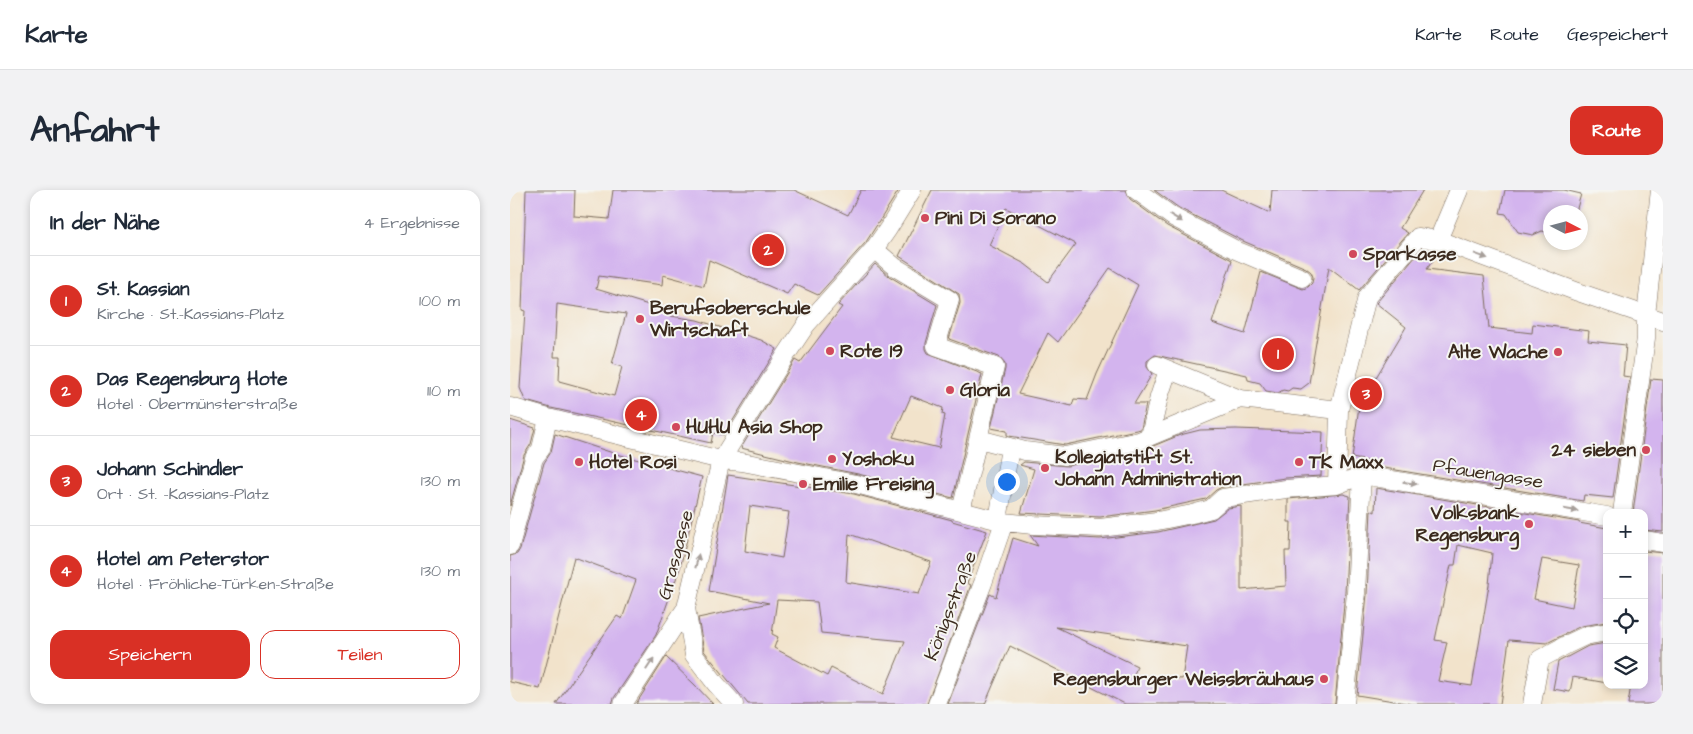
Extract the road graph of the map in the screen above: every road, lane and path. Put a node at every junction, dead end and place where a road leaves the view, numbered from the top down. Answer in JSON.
{"nodes":[{"id":1,"x":912,"y":190,"type":"edge"},
{"id":2,"x":1136,"y":190,"type":"edge"},
{"id":3,"x":1459,"y":190,"type":"edge"},
{"id":4,"x":1660,"y":190,"type":"edge"},
{"id":5,"x":1438,"y":240,"type":"junction"},
{"id":6,"x":874,"y":249,"type":"junction"},
{"id":7,"x":1302,"y":278,"type":"dead end"},
{"id":8,"x":1657,"y":319,"type":"edge"},
{"id":9,"x":1240,"y":399,"type":"junction"},
{"id":10,"x":510,"y":407,"type":"edge"},
{"id":11,"x":1339,"y":410,"type":"junction"},
{"id":12,"x":548,"y":418,"type":"junction"},
{"id":13,"x":978,"y":439,"type":"junction"},
{"id":14,"x":1144,"y":439,"type":"junction"},
{"id":15,"x":1010,"y":448,"type":"junction"},
{"id":16,"x":721,"y":460,"type":"junction"},
{"id":17,"x":1362,"y":475,"type":"junction"},
{"id":18,"x":1336,"y":485,"type":"junction"},
{"id":19,"x":1623,"y":509,"type":"edge"},
{"id":20,"x":961,"y":511,"type":"junction"},
{"id":21,"x":1603,"y":515,"type":"edge"},
{"id":22,"x":1001,"y":521,"type":"junction"},
{"id":23,"x":1648,"y":541,"type":"edge"},
{"id":24,"x":1663,"y":543,"type":"edge"},
{"id":25,"x":510,"y":546,"type":"edge"},
{"id":26,"x":686,"y":608,"type":"junction"},
{"id":27,"x":1603,"y":633,"type":"edge"},
{"id":28,"x":623,"y":704,"type":"edge"},
{"id":29,"x":734,"y":704,"type":"edge"},
{"id":30,"x":937,"y":704,"type":"edge"},
{"id":31,"x":1346,"y":704,"type":"edge"},
{"id":32,"x":1532,"y":704,"type":"edge"}],
"edges":[{"from":1,"to":6,"type":"street","name":"Grasgasse"},
{"from":2,"to":7,"type":"street","one_way":true},
{"from":3,"to":5,"type":"street"},
{"from":4,"to":8,"type":"street"},
{"from":5,"to":8,"type":"street","one_way":true},
{"from":5,"to":11,"type":"street"},
{"from":6,"to":13,"type":"street"},
{"from":6,"to":16,"type":"street","name":"Grasgasse"},
{"from":8,"to":19,"type":"street"},
{"from":9,"to":11,"type":"street"},
{"from":9,"to":14,"type":"street"},
{"from":9,"to":14,"type":"street"},
{"from":10,"to":12,"type":"street"},
{"from":11,"to":18,"type":"street"},
{"from":12,"to":16,"type":"street"},
{"from":12,"to":25,"type":"street"},
{"from":13,"to":15,"type":"street"},
{"from":13,"to":20,"type":"street"},
{"from":14,"to":15,"type":"street"},
{"from":15,"to":22,"type":"street","name":"Königsstraße"},
{"from":16,"to":20,"type":"street"},
{"from":26,"to":16,"type":"street","name":"Grasgasse","one_way":true},
{"from":17,"to":18,"type":"street"},
{"from":17,"to":21,"type":"street","name":"Pfauengasse","one_way":true},
{"from":17,"to":31,"type":"street"},
{"from":18,"to":22,"type":"street"},
{"from":20,"to":22,"type":"street"},
{"from":22,"to":30,"type":"street","name":"Königsstraße"},
{"from":23,"to":24,"type":"street"},
{"from":28,"to":26,"type":"street","name":"Grasgasse","one_way":true},
{"from":26,"to":29,"type":"street"},
{"from":27,"to":32,"type":"street"}]}
